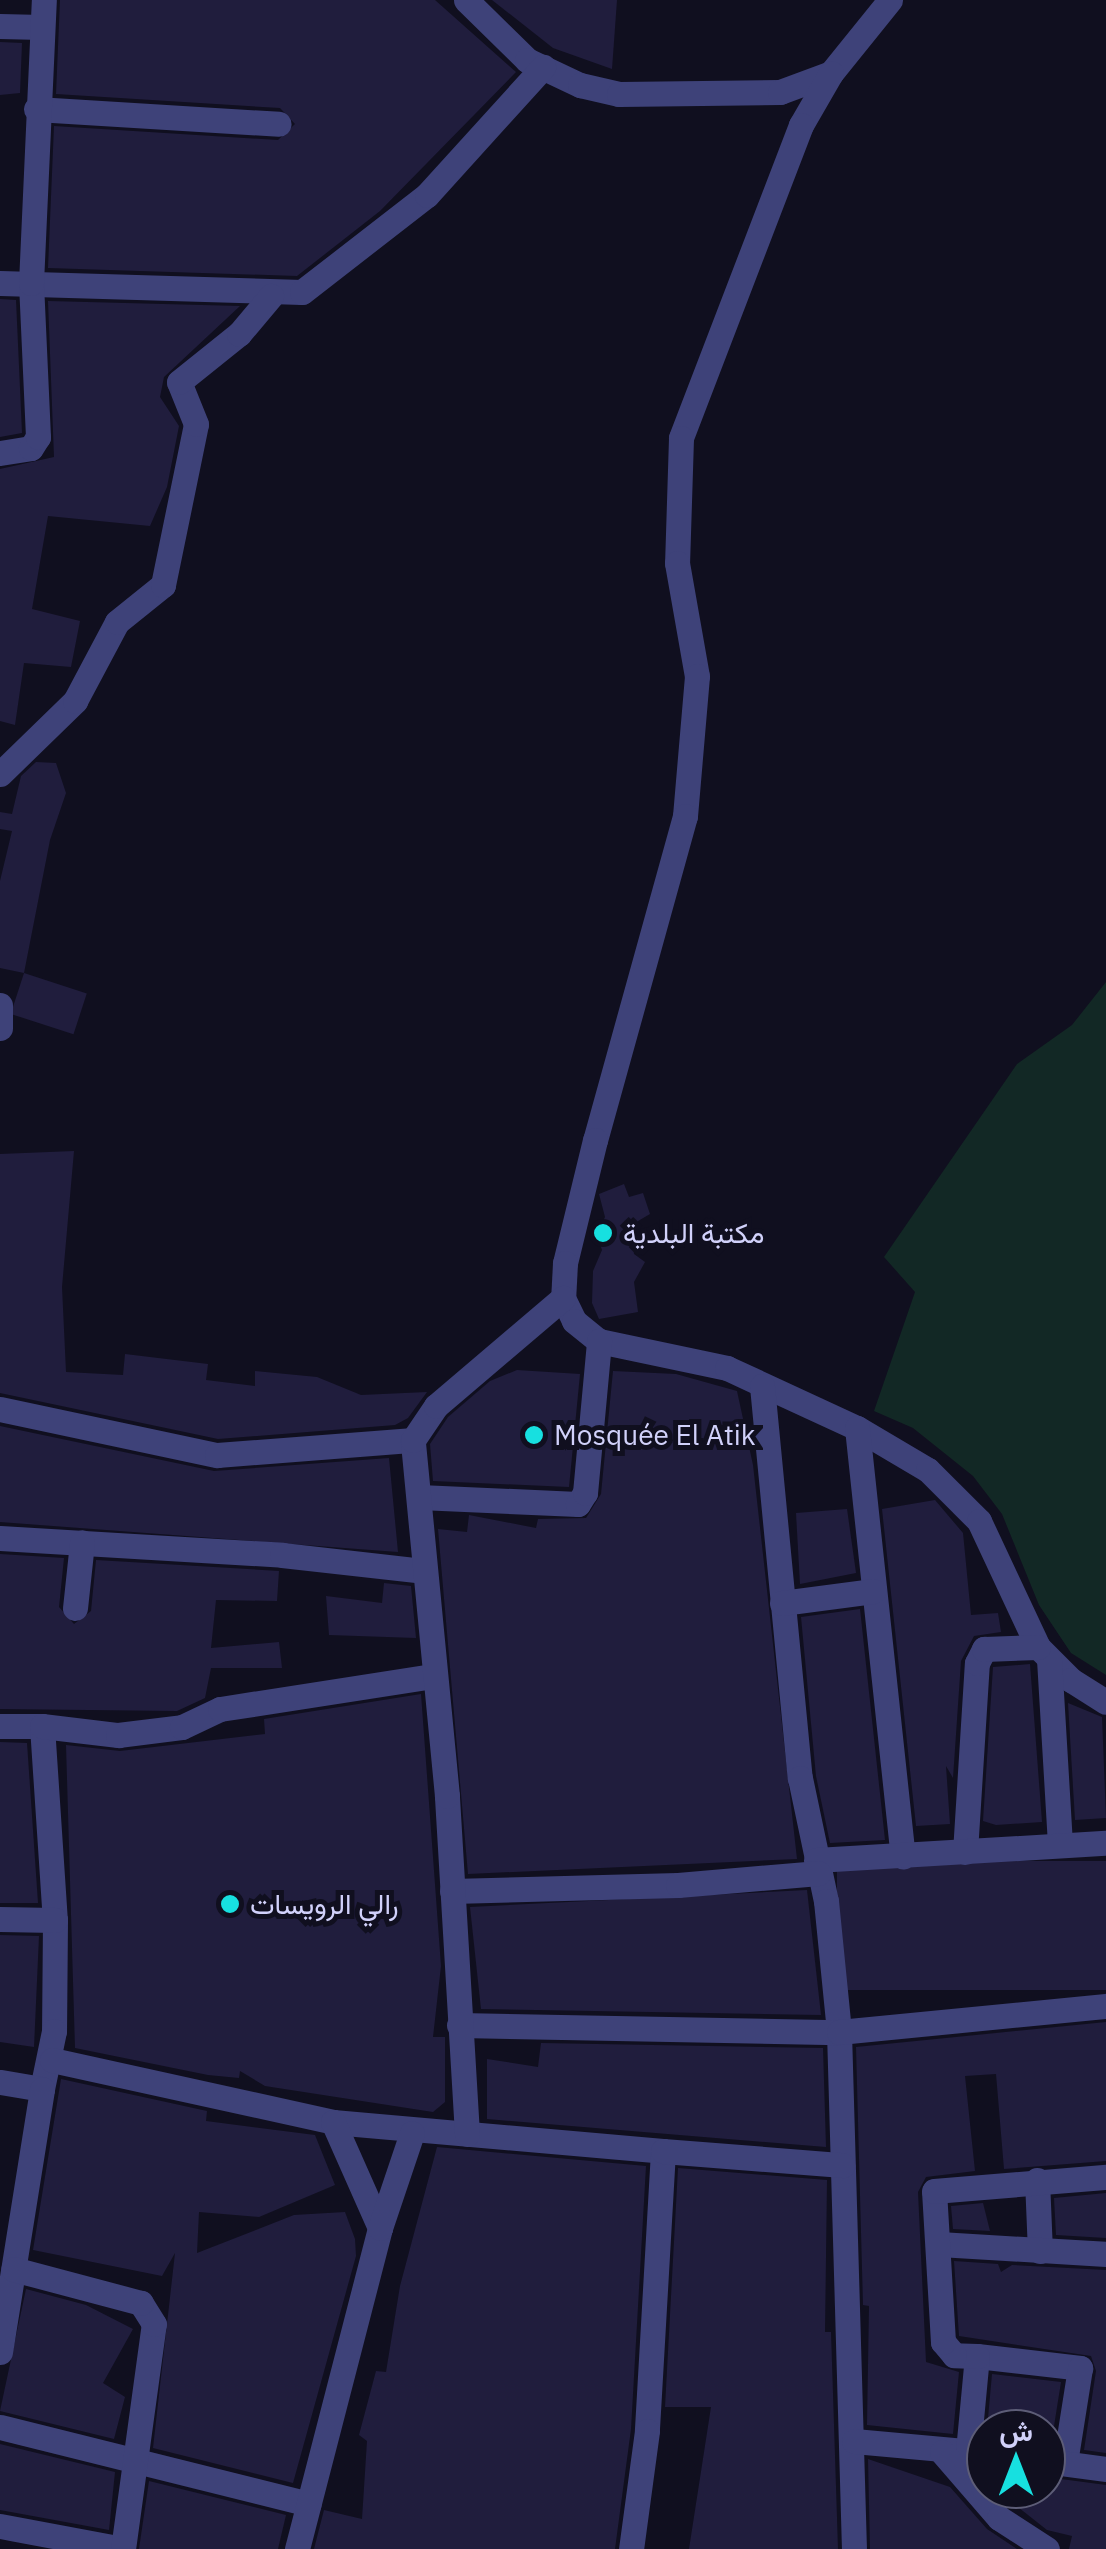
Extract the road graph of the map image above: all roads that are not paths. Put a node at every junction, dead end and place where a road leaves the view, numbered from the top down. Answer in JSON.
{"nodes":[{"id":1,"x":44,"y":0,"type":"edge"},
{"id":2,"x":466,"y":0,"type":"edge"},
{"id":3,"x":890,"y":0,"type":"edge"},
{"id":4,"x":0,"y":26,"type":"edge"},
{"id":5,"x":42,"y":26,"type":"junction"},
{"id":6,"x":543,"y":68,"type":"junction"},
{"id":7,"x":831,"y":72,"type":"junction"},
{"id":8,"x":780,"y":92,"type":"junction"},
{"id":9,"x":36,"y":108,"type":"junction"},
{"id":10,"x":279,"y":124,"type":"dead end"},
{"id":11,"x":801,"y":125,"type":"junction"},
{"id":12,"x":0,"y":283,"type":"edge"},
{"id":13,"x":31,"y":283,"type":"junction"},
{"id":14,"x":270,"y":296,"type":"junction"},
{"id":15,"x":0,"y":453,"type":"edge"},
{"id":16,"x":0,"y":774,"type":"edge"},
{"id":17,"x":0,"y":1004,"type":"edge"},
{"id":18,"x":0,"y":1028,"type":"edge"},
{"id":19,"x":563,"y":1298,"type":"junction"},
{"id":20,"x":600,"y":1341,"type":"junction"},
{"id":21,"x":762,"y":1386,"type":"junction"},
{"id":22,"x":0,"y":1409,"type":"edge"},
{"id":23,"x":857,"y":1428,"type":"junction"},
{"id":24,"x":413,"y":1440,"type":"junction"},
{"id":25,"x":419,"y":1497,"type":"junction"},
{"id":26,"x":0,"y":1538,"type":"edge"},
{"id":27,"x":82,"y":1542,"type":"junction"},
{"id":28,"x":425,"y":1571,"type":"junction"},
{"id":29,"x":873,"y":1591,"type":"junction"},
{"id":30,"x":782,"y":1603,"type":"junction"},
{"id":31,"x":75,"y":1608,"type":"dead end"},
{"id":32,"x":1044,"y":1653,"type":"junction"},
{"id":33,"x":433,"y":1676,"type":"junction"},
{"id":34,"x":1106,"y":1702,"type":"edge"},
{"id":35,"x":0,"y":1726,"type":"edge"},
{"id":36,"x":42,"y":1726,"type":"junction"},
{"id":37,"x":1060,"y":1844,"type":"junction"},
{"id":38,"x":1106,"y":1844,"type":"edge"},
{"id":39,"x":965,"y":1852,"type":"junction"},
{"id":40,"x":903,"y":1857,"type":"junction"},
{"id":41,"x":817,"y":1866,"type":"junction"},
{"id":42,"x":452,"y":1892,"type":"junction"},
{"id":43,"x":0,"y":1919,"type":"edge"},
{"id":44,"x":56,"y":1920,"type":"junction"},
{"id":45,"x":1106,"y":2006,"type":"edge"},
{"id":46,"x":460,"y":2025,"type":"junction"},
{"id":47,"x":839,"y":2032,"type":"junction"},
{"id":48,"x":52,"y":2060,"type":"junction"},
{"id":49,"x":0,"y":2082,"type":"edge"},
{"id":50,"x":42,"y":2089,"type":"junction"},
{"id":51,"x":333,"y":2122,"type":"junction"},
{"id":52,"x":412,"y":2133,"type":"junction"},
{"id":53,"x":466,"y":2134,"type":"junction"},
{"id":54,"x":663,"y":2151,"type":"junction"},
{"id":55,"x":842,"y":2165,"type":"junction"},
{"id":56,"x":1106,"y":2177,"type":"edge"},
{"id":57,"x":1037,"y":2180,"type":"junction"},
{"id":58,"x":380,"y":2228,"type":"junction"},
{"id":59,"x":939,"y":2244,"type":"junction"},
{"id":60,"x":1040,"y":2251,"type":"junction"},
{"id":61,"x":1106,"y":2254,"type":"edge"},
{"id":62,"x":10,"y":2258,"type":"edge"},
{"id":63,"x":0,"y":2352,"type":"edge"},
{"id":64,"x":976,"y":2356,"type":"junction"},
{"id":65,"x":977,"y":2409,"type":"edge"},
{"id":66,"x":1066,"y":2423,"type":"edge"},
{"id":67,"x":0,"y":2427,"type":"edge"},
{"id":68,"x":854,"y":2441,"type":"junction"},
{"id":69,"x":942,"y":2452,"type":"junction"},
{"id":70,"x":966,"y":2452,"type":"edge"},
{"id":71,"x":136,"y":2460,"type":"junction"},
{"id":72,"x":1066,"y":2463,"type":"edge"},
{"id":73,"x":1106,"y":2469,"type":"edge"},
{"id":74,"x":309,"y":2504,"type":"junction"},
{"id":75,"x":0,"y":2526,"type":"edge"},
{"id":76,"x":297,"y":2549,"type":"edge"},
{"id":77,"x":630,"y":2549,"type":"edge"},
{"id":78,"x":854,"y":2549,"type":"edge"},
{"id":79,"x":1047,"y":2549,"type":"edge"}],
"edges":[{"from":1,"to":5,"type":"street"},
{"from":2,"to":6,"type":"street"},
{"from":3,"to":7,"type":"street"},
{"from":4,"to":5,"type":"street"},
{"from":5,"to":9,"type":"street"},
{"from":6,"to":8,"type":"street"},
{"from":6,"to":14,"type":"street"},
{"from":7,"to":8,"type":"street"},
{"from":7,"to":11,"type":"street"},
{"from":8,"to":11,"type":"street"},
{"from":9,"to":10,"type":"street"},
{"from":9,"to":13,"type":"street"},
{"from":11,"to":19,"type":"street"},
{"from":12,"to":13,"type":"street"},
{"from":13,"to":14,"type":"street"},
{"from":13,"to":15,"type":"street"},
{"from":14,"to":16,"type":"street"},
{"from":17,"to":18,"type":"street"},
{"from":19,"to":20,"type":"street"},
{"from":19,"to":24,"type":"street"},
{"from":20,"to":21,"type":"street"},
{"from":20,"to":25,"type":"street"},
{"from":21,"to":23,"type":"street"},
{"from":21,"to":30,"type":"street"},
{"from":22,"to":24,"type":"street"},
{"from":23,"to":29,"type":"street"},
{"from":23,"to":32,"type":"street"},
{"from":24,"to":25,"type":"street"},
{"from":25,"to":28,"type":"street"},
{"from":26,"to":27,"type":"street"},
{"from":27,"to":28,"type":"street"},
{"from":27,"to":31,"type":"street"},
{"from":28,"to":33,"type":"street"},
{"from":29,"to":30,"type":"street"},
{"from":29,"to":40,"type":"street"},
{"from":30,"to":41,"type":"street"},
{"from":32,"to":34,"type":"street"},
{"from":32,"to":37,"type":"street"},
{"from":32,"to":39,"type":"street"},
{"from":33,"to":36,"type":"street"},
{"from":33,"to":42,"type":"street"},
{"from":35,"to":36,"type":"street"},
{"from":36,"to":44,"type":"street"},
{"from":37,"to":38,"type":"street"},
{"from":37,"to":39,"type":"street"},
{"from":39,"to":40,"type":"street"},
{"from":40,"to":41,"type":"street"},
{"from":41,"to":42,"type":"street"},
{"from":41,"to":47,"type":"street"},
{"from":42,"to":46,"type":"street"},
{"from":43,"to":44,"type":"street"},
{"from":44,"to":48,"type":"street"},
{"from":45,"to":47,"type":"street"},
{"from":46,"to":47,"type":"street"},
{"from":46,"to":53,"type":"street"},
{"from":47,"to":55,"type":"street"},
{"from":48,"to":50,"type":"street"},
{"from":48,"to":51,"type":"street"},
{"from":49,"to":50,"type":"street"},
{"from":50,"to":62,"type":"street"},
{"from":51,"to":52,"type":"street"},
{"from":51,"to":58,"type":"street"},
{"from":52,"to":53,"type":"street"},
{"from":52,"to":58,"type":"street"},
{"from":53,"to":54,"type":"street"},
{"from":54,"to":55,"type":"street"},
{"from":54,"to":77,"type":"street"},
{"from":55,"to":68,"type":"street"},
{"from":56,"to":57,"type":"street"},
{"from":57,"to":59,"type":"street"},
{"from":57,"to":60,"type":"street"},
{"from":58,"to":74,"type":"street"},
{"from":59,"to":60,"type":"street"},
{"from":59,"to":64,"type":"street"},
{"from":60,"to":61,"type":"street"},
{"from":62,"to":63,"type":"street"},
{"from":62,"to":71,"type":"street"},
{"from":64,"to":65,"type":"street"},
{"from":64,"to":66,"type":"street"},
{"from":67,"to":71,"type":"street"},
{"from":68,"to":69,"type":"street"},
{"from":68,"to":78,"type":"street"},
{"from":69,"to":70,"type":"street"},
{"from":69,"to":79,"type":"street"},
{"from":71,"to":74,"type":"street"},
{"from":71,"to":75,"type":"street"},
{"from":72,"to":73,"type":"street"},
{"from":74,"to":76,"type":"street"}]}
